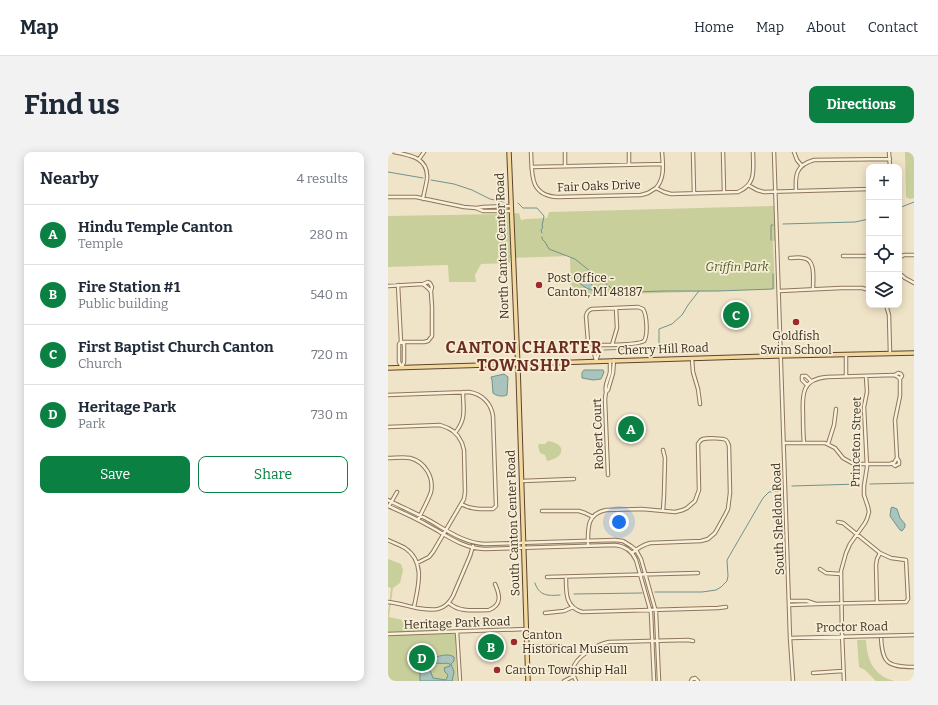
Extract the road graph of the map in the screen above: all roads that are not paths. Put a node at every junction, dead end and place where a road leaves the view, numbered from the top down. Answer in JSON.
{"nodes":[{"id":1,"x":394,"y":152,"type":"edge"},
{"id":2,"x":424,"y":152,"type":"edge"},
{"id":3,"x":509,"y":152,"type":"edge"},
{"id":4,"x":531,"y":152,"type":"edge"},
{"id":5,"x":565,"y":152,"type":"edge"},
{"id":6,"x":629,"y":152,"type":"edge"},
{"id":7,"x":662,"y":152,"type":"edge"},
{"id":8,"x":693,"y":152,"type":"edge"},
{"id":9,"x":723,"y":152,"type":"edge"},
{"id":10,"x":753,"y":152,"type":"edge"},
{"id":11,"x":774,"y":152,"type":"edge"},
{"id":12,"x":794,"y":152,"type":"edge"},
{"id":13,"x":889,"y":152,"type":"edge"},
{"id":14,"x":890,"y":158,"type":"junction"},
{"id":15,"x":419,"y":160,"type":"junction"},
{"id":16,"x":663,"y":164,"type":"junction"},
{"id":17,"x":890,"y":164,"type":"edge"},
{"id":18,"x":629,"y":165,"type":"junction"},
{"id":19,"x":565,"y":166,"type":"junction"},
{"id":20,"x":802,"y":166,"type":"junction"},
{"id":21,"x":532,"y":167,"type":"junction"},
{"id":22,"x":748,"y":185,"type":"junction"},
{"id":23,"x":656,"y":188,"type":"junction"},
{"id":24,"x":866,"y":189,"type":"edge"},
{"id":25,"x":776,"y":191,"type":"junction"},
{"id":26,"x":796,"y":191,"type":"junction"},
{"id":27,"x":724,"y":192,"type":"junction"},
{"id":28,"x":694,"y":193,"type":"junction"},
{"id":29,"x":388,"y":197,"type":"edge"},
{"id":30,"x":423,"y":198,"type":"junction"},
{"id":31,"x":511,"y":209,"type":"junction"},
{"id":32,"x":914,"y":254,"type":"edge"},
{"id":33,"x":843,"y":256,"type":"dead end"},
{"id":34,"x":866,"y":256,"type":"edge"},
{"id":35,"x":902,"y":257,"type":"edge"},
{"id":36,"x":790,"y":258,"type":"dead end"},
{"id":37,"x":902,"y":276,"type":"edge"},
{"id":38,"x":914,"y":283,"type":"edge"},
{"id":39,"x":423,"y":284,"type":"junction"},
{"id":40,"x":398,"y":285,"type":"junction"},
{"id":41,"x":388,"y":286,"type":"edge"},
{"id":42,"x":813,"y":289,"type":"junction"},
{"id":43,"x":866,"y":289,"type":"edge"},
{"id":44,"x":779,"y":291,"type":"junction"},
{"id":45,"x":431,"y":292,"type":"junction"},
{"id":46,"x":616,"y":308,"type":"junction"},
{"id":47,"x":887,"y":308,"type":"edge"},
{"id":48,"x":401,"y":342,"type":"junction"},
{"id":49,"x":596,"y":344,"type":"junction"},
{"id":50,"x":612,"y":345,"type":"junction"},
{"id":51,"x":399,"y":349,"type":"junction"},
{"id":52,"x":404,"y":349,"type":"junction"},
{"id":53,"x":890,"y":353,"type":"junction"},
{"id":54,"x":914,"y":353,"type":"edge"},
{"id":55,"x":846,"y":354,"type":"junction"},
{"id":56,"x":781,"y":356,"type":"junction"},
{"id":57,"x":692,"y":358,"type":"junction"},
{"id":58,"x":596,"y":361,"type":"junction"},
{"id":59,"x":612,"y":361,"type":"junction"},
{"id":60,"x":517,"y":364,"type":"junction"},
{"id":61,"x":402,"y":367,"type":"junction"},
{"id":62,"x":388,"y":368,"type":"edge"},
{"id":63,"x":894,"y":375,"type":"junction"},
{"id":64,"x":846,"y":376,"type":"junction"},
{"id":65,"x":866,"y":376,"type":"junction"},
{"id":66,"x":899,"y":378,"type":"junction"},
{"id":67,"x":811,"y":381,"type":"junction"},
{"id":68,"x":807,"y":385,"type":"junction"},
{"id":69,"x":463,"y":392,"type":"junction"},
{"id":70,"x":388,"y":395,"type":"edge"},
{"id":71,"x":700,"y":404,"type":"dead end"},
{"id":72,"x":836,"y":409,"type":"dead end"},
{"id":73,"x":388,"y":427,"type":"edge"},
{"id":74,"x":455,"y":433,"type":"junction"},
{"id":75,"x":784,"y":443,"type":"junction"},
{"id":76,"x":804,"y":443,"type":"junction"},
{"id":77,"x":828,"y":444,"type":"junction"},
{"id":78,"x":663,"y":450,"type":"dead end"},
{"id":79,"x":388,"y":458,"type":"edge"},
{"id":80,"x":897,"y":458,"type":"junction"},
{"id":81,"x":894,"y":463,"type":"junction"},
{"id":82,"x":867,"y":464,"type":"junction"},
{"id":83,"x":608,"y":475,"type":"dead end"},
{"id":84,"x":574,"y":479,"type":"dead end"},
{"id":85,"x":521,"y":481,"type":"junction"},
{"id":86,"x":397,"y":492,"type":"dead end"},
{"id":87,"x":390,"y":501,"type":"edge"},
{"id":88,"x":461,"y":504,"type":"junction"},
{"id":89,"x":388,"y":506,"type":"edge"},
{"id":90,"x":663,"y":510,"type":"junction"},
{"id":91,"x":542,"y":511,"type":"dead end"},
{"id":92,"x":420,"y":516,"type":"junction"},
{"id":93,"x":593,"y":517,"type":"junction"},
{"id":94,"x":418,"y":520,"type":"junction"},
{"id":95,"x":838,"y":522,"type":"dead end"},
{"id":96,"x":446,"y":530,"type":"junction"},
{"id":97,"x":444,"y":534,"type":"junction"},
{"id":98,"x":857,"y":535,"type":"junction"},
{"id":99,"x":388,"y":540,"type":"edge"},
{"id":100,"x":613,"y":540,"type":"junction"},
{"id":101,"x":576,"y":541,"type":"junction"},
{"id":102,"x":588,"y":541,"type":"junction"},
{"id":103,"x":473,"y":542,"type":"junction"},
{"id":104,"x":546,"y":542,"type":"junction"},
{"id":105,"x":490,"y":544,"type":"junction"},
{"id":106,"x":523,"y":545,"type":"junction"},
{"id":107,"x":613,"y":545,"type":"junction"},
{"id":108,"x":577,"y":546,"type":"junction"},
{"id":109,"x":588,"y":546,"type":"junction"},
{"id":110,"x":472,"y":547,"type":"junction"},
{"id":111,"x":546,"y":547,"type":"junction"},
{"id":112,"x":490,"y":548,"type":"junction"},
{"id":113,"x":636,"y":550,"type":"junction"},
{"id":114,"x":632,"y":553,"type":"junction"},
{"id":115,"x":880,"y":553,"type":"junction"},
{"id":116,"x":417,"y":563,"type":"junction"},
{"id":117,"x":820,"y":569,"type":"dead end"},
{"id":118,"x":698,"y":573,"type":"dead end"},
{"id":119,"x":841,"y":574,"type":"junction"},
{"id":120,"x":641,"y":575,"type":"junction"},
{"id":121,"x":646,"y":575,"type":"junction"},
{"id":122,"x":566,"y":577,"type":"junction"},
{"id":123,"x":547,"y":578,"type":"dead end"},
{"id":124,"x":496,"y":584,"type":"dead end"},
{"id":125,"x":789,"y":601,"type":"junction"},
{"id":126,"x":388,"y":602,"type":"edge"},
{"id":127,"x":448,"y":603,"type":"junction"},
{"id":128,"x":877,"y":603,"type":"junction"},
{"id":129,"x":816,"y":604,"type":"junction"},
{"id":130,"x":841,"y":604,"type":"junction"},
{"id":131,"x":790,"y":605,"type":"junction"},
{"id":132,"x":414,"y":607,"type":"junction"},
{"id":133,"x":573,"y":607,"type":"junction"},
{"id":134,"x":726,"y":607,"type":"dead end"},
{"id":135,"x":651,"y":610,"type":"junction"},
{"id":136,"x":656,"y":610,"type":"junction"},
{"id":137,"x":545,"y":612,"type":"dead end"},
{"id":138,"x":527,"y":629,"type":"junction"},
{"id":139,"x":457,"y":632,"type":"junction"},
{"id":140,"x":388,"y":634,"type":"edge"},
{"id":141,"x":914,"y":635,"type":"edge"},
{"id":142,"x":881,"y":636,"type":"junction"},
{"id":143,"x":842,"y":637,"type":"junction"},
{"id":144,"x":790,"y":638,"type":"junction"},
{"id":145,"x":653,"y":641,"type":"junction"},
{"id":146,"x":658,"y":641,"type":"junction"},
{"id":147,"x":693,"y":641,"type":"dead end"},
{"id":148,"x":560,"y":646,"type":"dead end"},
{"id":149,"x":527,"y":647,"type":"junction"},
{"id":150,"x":914,"y":666,"type":"edge"},
{"id":151,"x":843,"y":671,"type":"junction"},
{"id":152,"x":813,"y":673,"type":"dead end"},
{"id":153,"x":574,"y":676,"type":"junction"},
{"id":154,"x":460,"y":681,"type":"edge"},
{"id":155,"x":528,"y":681,"type":"edge"},
{"id":156,"x":564,"y":681,"type":"edge"},
{"id":157,"x":576,"y":681,"type":"edge"},
{"id":158,"x":654,"y":681,"type":"edge"},
{"id":159,"x":659,"y":681,"type":"edge"},
{"id":160,"x":691,"y":681,"type":"edge"},
{"id":161,"x":698,"y":681,"type":"edge"},
{"id":162,"x":793,"y":681,"type":"edge"},
{"id":163,"x":844,"y":681,"type":"edge"}],
"edges":[{"from":1,"to":15,"type":"street"},
{"from":2,"to":15,"type":"street"},
{"from":3,"to":31,"type":"main road","name":"North Canton Center Road"},
{"from":4,"to":21,"type":"street"},
{"from":5,"to":19,"type":"street"},
{"from":6,"to":18,"type":"street"},
{"from":7,"to":16,"type":"street"},
{"from":8,"to":28,"type":"street"},
{"from":9,"to":27,"type":"street"},
{"from":10,"to":22,"type":"street"},
{"from":11,"to":25,"type":"street","name":"South Sheldon Road"},
{"from":12,"to":20,"type":"street"},
{"from":13,"to":14,"type":"street"},
{"from":14,"to":17,"type":"street"},
{"from":14,"to":20,"type":"street"},
{"from":15,"to":30,"type":"street"},
{"from":16,"to":18,"type":"street"},
{"from":16,"to":23,"type":"street"},
{"from":18,"to":19,"type":"street"},
{"from":19,"to":21,"type":"street"},
{"from":20,"to":26,"type":"street"},
{"from":21,"to":23,"type":"street","name":"Fair Oaks Drive"},
{"from":22,"to":25,"type":"street"},
{"from":22,"to":27,"type":"street","name":"Fair Oaks Drive"},
{"from":23,"to":28,"type":"street","name":"Fair Oaks Drive"},
{"from":24,"to":26,"type":"street"},
{"from":25,"to":26,"type":"street"},
{"from":25,"to":44,"type":"street","name":"South Sheldon Road"},
{"from":27,"to":28,"type":"street","name":"Fair Oaks Drive"},
{"from":29,"to":30,"type":"street"},
{"from":30,"to":31,"type":"street"},
{"from":31,"to":60,"type":"main road","name":"North Canton Center Road"},
{"from":32,"to":35,"type":"street"},
{"from":33,"to":34,"type":"street"},
{"from":36,"to":42,"type":"street"},
{"from":37,"to":38,"type":"street"},
{"from":39,"to":40,"type":"street"},
{"from":39,"to":45,"type":"street"},
{"from":39,"to":45,"type":"street"},
{"from":40,"to":41,"type":"street"},
{"from":40,"to":48,"type":"street"},
{"from":42,"to":43,"type":"street"},
{"from":42,"to":44,"type":"street"},
{"from":44,"to":56,"type":"street","name":"South Sheldon Road"},
{"from":45,"to":48,"type":"street"},
{"from":46,"to":49,"type":"street"},
{"from":46,"to":50,"type":"street"},
{"from":46,"to":50,"type":"street"},
{"from":47,"to":53,"type":"street"},
{"from":48,"to":51,"type":"street"},
{"from":48,"to":52,"type":"street"},
{"from":49,"to":50,"type":"street"},
{"from":49,"to":58,"type":"street"},
{"from":51,"to":52,"type":"street"},
{"from":51,"to":61,"type":"street"},
{"from":52,"to":61,"type":"street"},
{"from":53,"to":54,"type":"main road","name":"Cherry Hill Road"},
{"from":53,"to":55,"type":"main road","name":"Cherry Hill Road"},
{"from":55,"to":56,"type":"main road","name":"Cherry Hill Road"},
{"from":55,"to":64,"type":"street"},
{"from":56,"to":57,"type":"main road","name":"Cherry Hill Road"},
{"from":56,"to":75,"type":"street","name":"South Sheldon Road"},
{"from":57,"to":59,"type":"main road","name":"Cherry Hill Road"},
{"from":57,"to":71,"type":"street"},
{"from":58,"to":59,"type":"main road","name":"Cherry Hill Road"},
{"from":58,"to":60,"type":"main road","name":"Cherry Hill Road"},
{"from":59,"to":83,"type":"street","name":"Robert Court"},
{"from":60,"to":61,"type":"main road","name":"Cherry Hill Road"},
{"from":60,"to":85,"type":"main road","name":"South Canton Center Road"},
{"from":61,"to":62,"type":"main road","name":"Cherry Hill Road"},
{"from":63,"to":65,"type":"street"},
{"from":63,"to":66,"type":"street"},
{"from":63,"to":66,"type":"street"},
{"from":64,"to":65,"type":"street"},
{"from":64,"to":67,"type":"street"},
{"from":65,"to":82,"type":"street","name":"Princeton Street"},
{"from":66,"to":80,"type":"street"},
{"from":67,"to":68,"type":"street"},
{"from":67,"to":68,"type":"street"},
{"from":68,"to":76,"type":"street"},
{"from":69,"to":70,"type":"street"},
{"from":69,"to":74,"type":"street"},
{"from":69,"to":88,"type":"street"},
{"from":72,"to":77,"type":"street"},
{"from":73,"to":74,"type":"street"},
{"from":74,"to":88,"type":"street"},
{"from":75,"to":76,"type":"street"},
{"from":75,"to":125,"type":"street","name":"South Sheldon Road"},
{"from":76,"to":77,"type":"street"},
{"from":77,"to":82,"type":"street"},
{"from":78,"to":90,"type":"street"},
{"from":79,"to":92,"type":"street"},
{"from":80,"to":81,"type":"street"},
{"from":80,"to":81,"type":"street"},
{"from":81,"to":82,"type":"street"},
{"from":82,"to":98,"type":"street","name":"Princeton Street"},
{"from":84,"to":85,"type":"street"},
{"from":85,"to":106,"type":"main road","name":"South Canton Center Road"},
{"from":86,"to":87,"type":"street"},
{"from":87,"to":89,"type":"street"},
{"from":87,"to":92,"type":"street"},
{"from":88,"to":96,"type":"street"},
{"from":89,"to":94,"type":"street"},
{"from":90,"to":93,"type":"street"},
{"from":90,"to":113,"type":"street"},
{"from":91,"to":93,"type":"street"},
{"from":92,"to":94,"type":"street"},
{"from":92,"to":96,"type":"street"},
{"from":93,"to":102,"type":"street"},
{"from":94,"to":97,"type":"street"},
{"from":95,"to":98,"type":"street"},
{"from":96,"to":97,"type":"street"},
{"from":96,"to":103,"type":"street"},
{"from":97,"to":110,"type":"street"},
{"from":97,"to":116,"type":"street"},
{"from":98,"to":115,"type":"street"},
{"from":98,"to":119,"type":"street","name":"Princeton Street"},
{"from":99,"to":116,"type":"street"},
{"from":100,"to":102,"type":"street"},
{"from":100,"to":107,"type":"street"},
{"from":100,"to":113,"type":"street"},
{"from":101,"to":102,"type":"street"},
{"from":101,"to":104,"type":"street"},
{"from":101,"to":108,"type":"street"},
{"from":102,"to":109,"type":"street"},
{"from":103,"to":105,"type":"street"},
{"from":103,"to":110,"type":"street"},
{"from":104,"to":106,"type":"street"},
{"from":104,"to":111,"type":"street"},
{"from":105,"to":106,"type":"street"},
{"from":105,"to":112,"type":"street"},
{"from":106,"to":111,"type":"street"},
{"from":106,"to":112,"type":"street"},
{"from":106,"to":138,"type":"main road","name":"South Canton Center Road"},
{"from":107,"to":109,"type":"street"},
{"from":107,"to":114,"type":"street"},
{"from":108,"to":109,"type":"street"},
{"from":108,"to":111,"type":"street"},
{"from":110,"to":112,"type":"street"},
{"from":110,"to":127,"type":"street"},
{"from":113,"to":114,"type":"street"},
{"from":113,"to":121,"type":"street"},
{"from":114,"to":120,"type":"street"},
{"from":115,"to":128,"type":"street"},
{"from":115,"to":128,"type":"street"},
{"from":116,"to":132,"type":"street"},
{"from":117,"to":119,"type":"street"},
{"from":118,"to":121,"type":"street"},
{"from":119,"to":130,"type":"street","name":"Princeton Street"},
{"from":120,"to":121,"type":"street"},
{"from":120,"to":122,"type":"street"},
{"from":120,"to":135,"type":"street"},
{"from":121,"to":136,"type":"street"},
{"from":122,"to":123,"type":"street"},
{"from":122,"to":133,"type":"street"},
{"from":124,"to":127,"type":"street"},
{"from":125,"to":129,"type":"street"},
{"from":125,"to":131,"type":"street","name":"South Sheldon Road"},
{"from":126,"to":132,"type":"street"},
{"from":127,"to":132,"type":"street"},
{"from":128,"to":130,"type":"street"},
{"from":129,"to":130,"type":"street"},
{"from":129,"to":131,"type":"street"},
{"from":130,"to":143,"type":"street","name":"Princeton Street"},
{"from":131,"to":144,"type":"street","name":"South Sheldon Road"},
{"from":133,"to":135,"type":"street"},
{"from":133,"to":137,"type":"street"},
{"from":134,"to":136,"type":"street"},
{"from":135,"to":136,"type":"street"},
{"from":135,"to":145,"type":"street"},
{"from":136,"to":146,"type":"street"},
{"from":138,"to":139,"type":"street","name":"Heritage Park Road"},
{"from":138,"to":149,"type":"main road","name":"South Canton Center Road"},
{"from":139,"to":140,"type":"street","name":"Heritage Park Road"},
{"from":139,"to":154,"type":"street"},
{"from":141,"to":142,"type":"street","name":"Proctor Road"},
{"from":142,"to":143,"type":"street","name":"Proctor Road"},
{"from":142,"to":150,"type":"street"},
{"from":143,"to":144,"type":"street","name":"Proctor Road"},
{"from":143,"to":151,"type":"street","name":"Princeton Street"},
{"from":144,"to":162,"type":"street","name":"South Sheldon Road"},
{"from":145,"to":146,"type":"street"},
{"from":145,"to":153,"type":"street"},
{"from":145,"to":158,"type":"street"},
{"from":146,"to":147,"type":"street"},
{"from":146,"to":159,"type":"street"},
{"from":148,"to":149,"type":"street"},
{"from":149,"to":155,"type":"main road","name":"South Canton Center Road"},
{"from":151,"to":152,"type":"street"},
{"from":151,"to":163,"type":"street","name":"Princeton Street"},
{"from":153,"to":156,"type":"street"},
{"from":153,"to":157,"type":"street"},
{"from":160,"to":161,"type":"street"}]}
